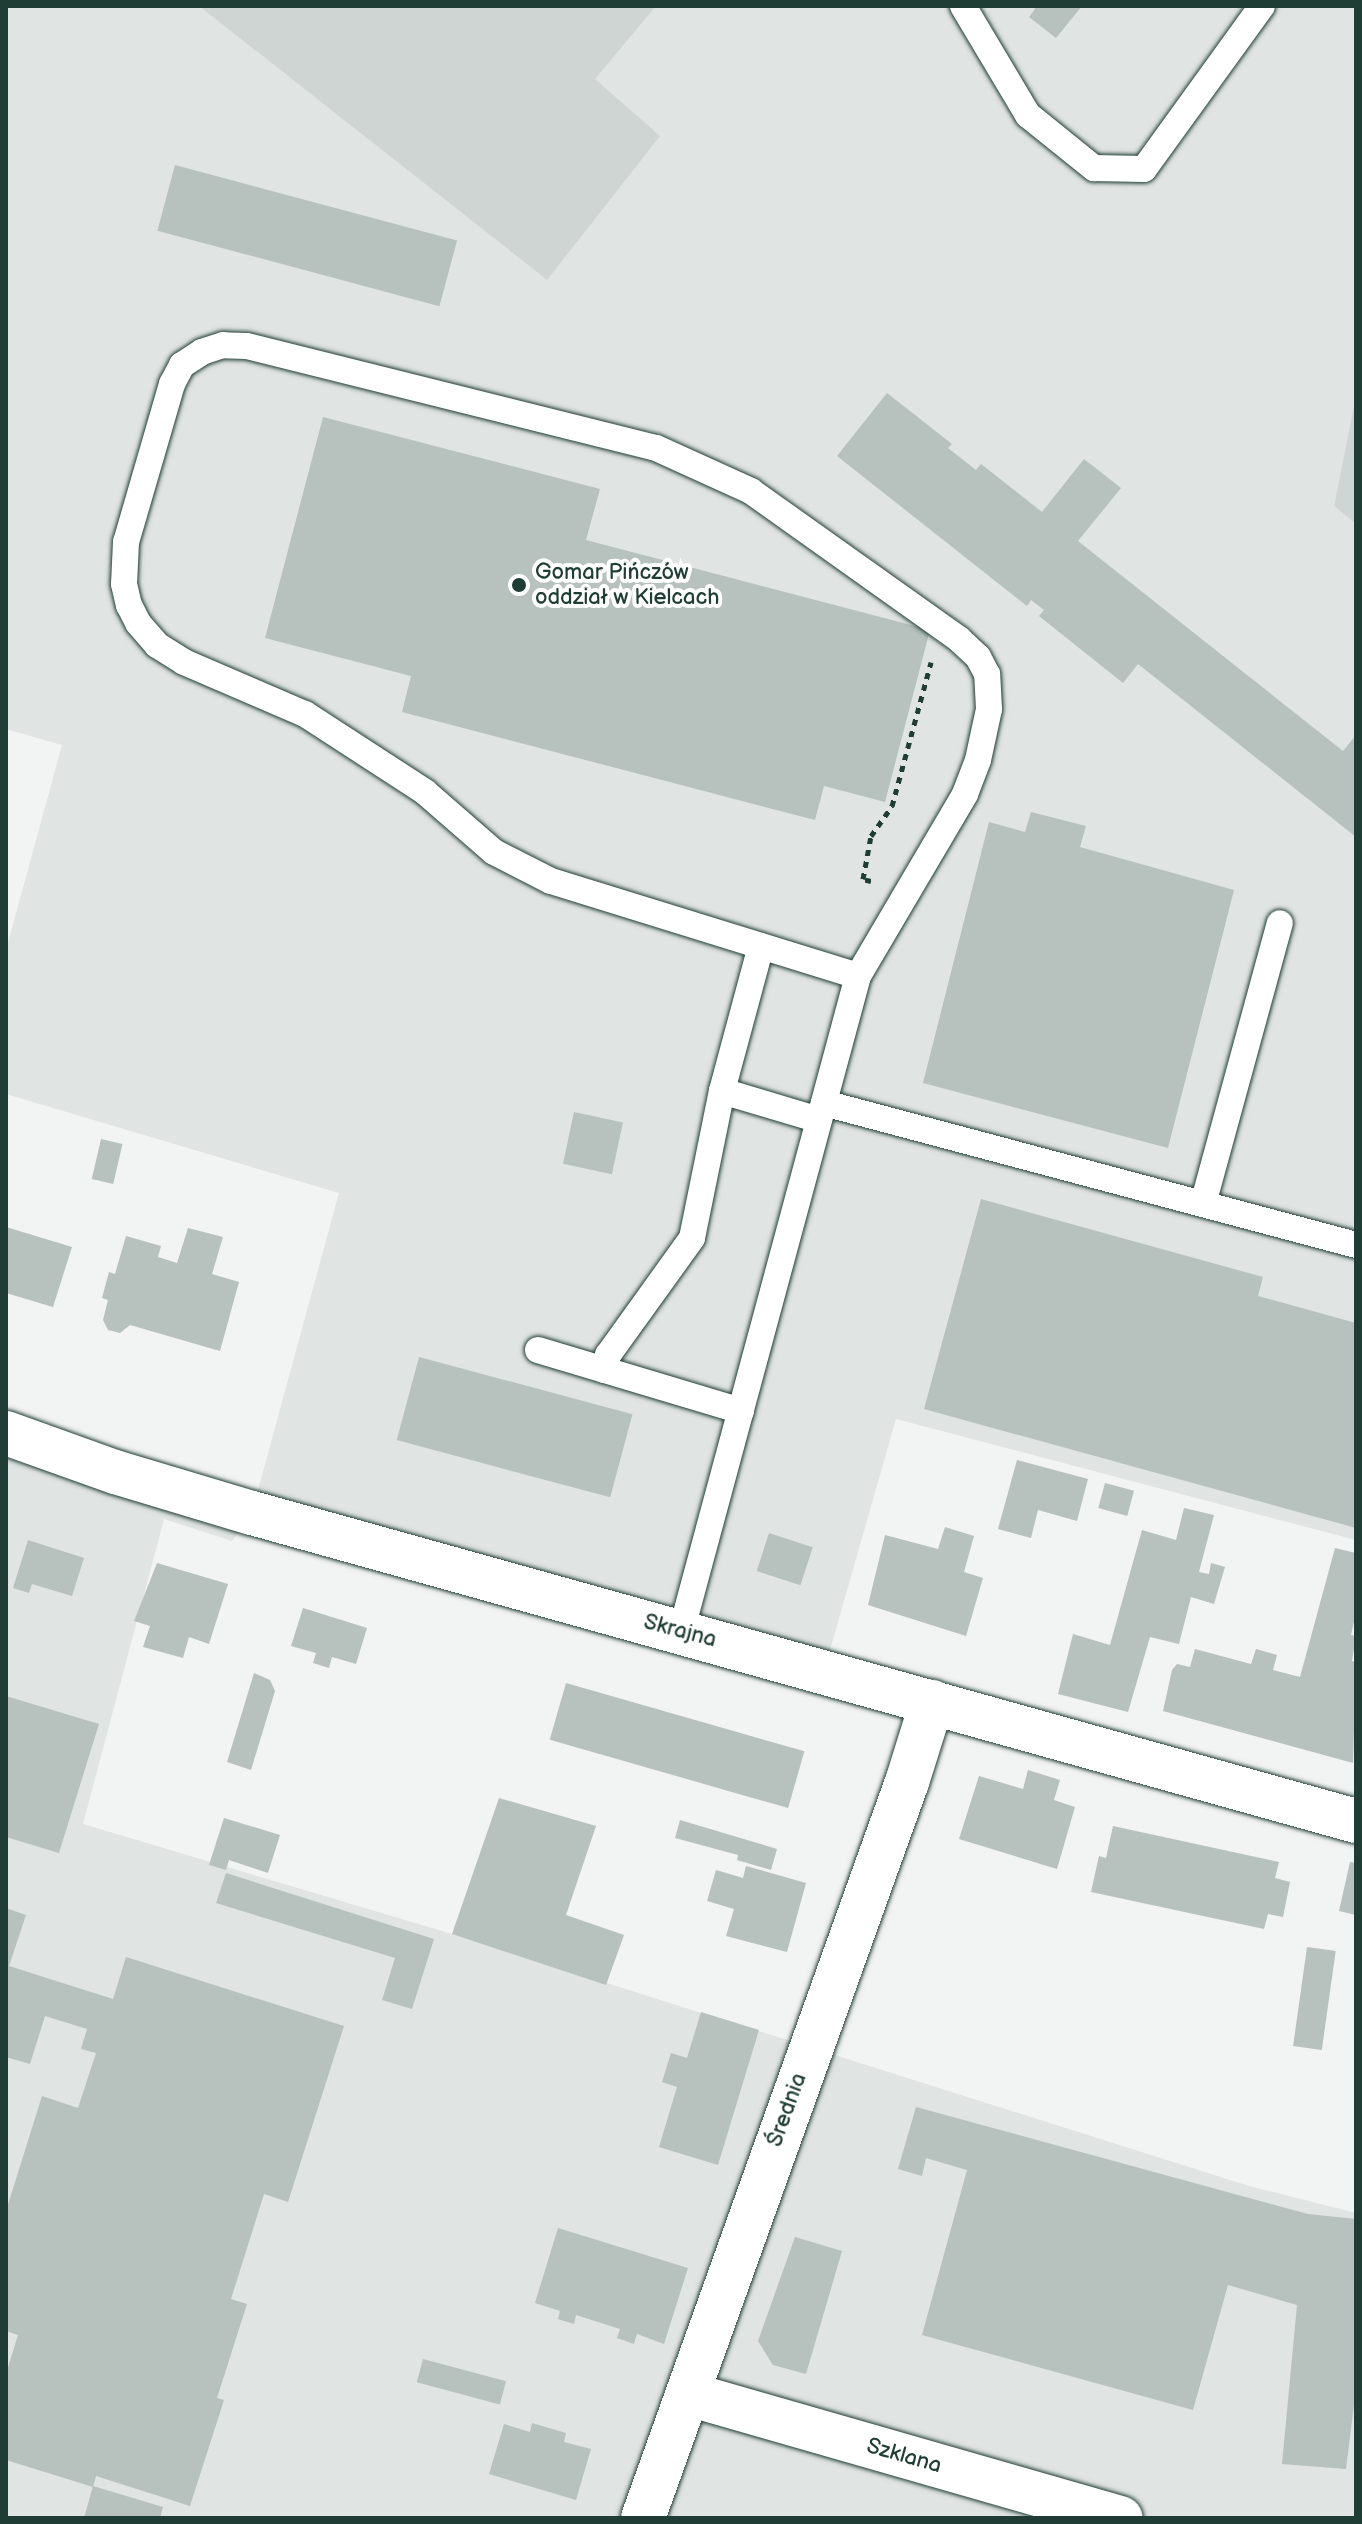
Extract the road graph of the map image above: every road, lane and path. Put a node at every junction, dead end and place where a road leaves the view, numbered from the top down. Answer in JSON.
{"nodes":[{"id":1,"x":963,"y":6,"type":"edge"},
{"id":2,"x":1262,"y":6,"type":"edge"},
{"id":3,"x":940,"y":626,"type":"junction"},
{"id":4,"x":864,"y":868,"type":"dead end"},
{"id":5,"x":1280,"y":923,"type":"dead end"},
{"id":6,"x":761,"y":946,"type":"junction"},
{"id":7,"x":858,"y":976,"type":"junction"},
{"id":8,"x":722,"y":1091,"type":"junction"},
{"id":9,"x":822,"y":1112,"type":"junction"},
{"id":10,"x":1203,"y":1204,"type":"junction"},
{"id":11,"x":1356,"y":1245,"type":"edge"},
{"id":12,"x":538,"y":1350,"type":"dead end"},
{"id":13,"x":604,"y":1370,"type":"junction"},
{"id":14,"x":741,"y":1411,"type":"junction"},
{"id":15,"x":6,"y":1433,"type":"edge"},
{"id":16,"x":681,"y":1632,"type":"junction"},
{"id":17,"x":932,"y":1702,"type":"junction"},
{"id":18,"x":1356,"y":1821,"type":"edge"},
{"id":19,"x":688,"y":2394,"type":"junction"},
{"id":20,"x":643,"y":2518,"type":"edge"},
{"id":21,"x":1121,"y":2518,"type":"edge"}],
"edges":[{"from":1,"to":2,"type":"lane"},
{"from":3,"to":4,"type":"path"},
{"from":3,"to":6,"type":"lane"},
{"from":3,"to":7,"type":"lane"},
{"from":5,"to":10,"type":"lane"},
{"from":6,"to":7,"type":"lane"},
{"from":6,"to":8,"type":"lane"},
{"from":7,"to":9,"type":"lane"},
{"from":8,"to":9,"type":"lane"},
{"from":8,"to":13,"type":"lane"},
{"from":9,"to":10,"type":"lane"},
{"from":9,"to":14,"type":"lane"},
{"from":10,"to":11,"type":"lane"},
{"from":12,"to":13,"type":"lane"},
{"from":13,"to":14,"type":"lane"},
{"from":14,"to":16,"type":"lane"},
{"from":15,"to":16,"type":"street","name":"Skrajna"},
{"from":16,"to":17,"type":"street","name":"Skrajna"},
{"from":17,"to":18,"type":"street","name":"Skrajna"},
{"from":17,"to":19,"type":"street","name":"Średnia"},
{"from":19,"to":20,"type":"street","name":"Średnia"},
{"from":19,"to":21,"type":"street","name":"Szklana"}]}
